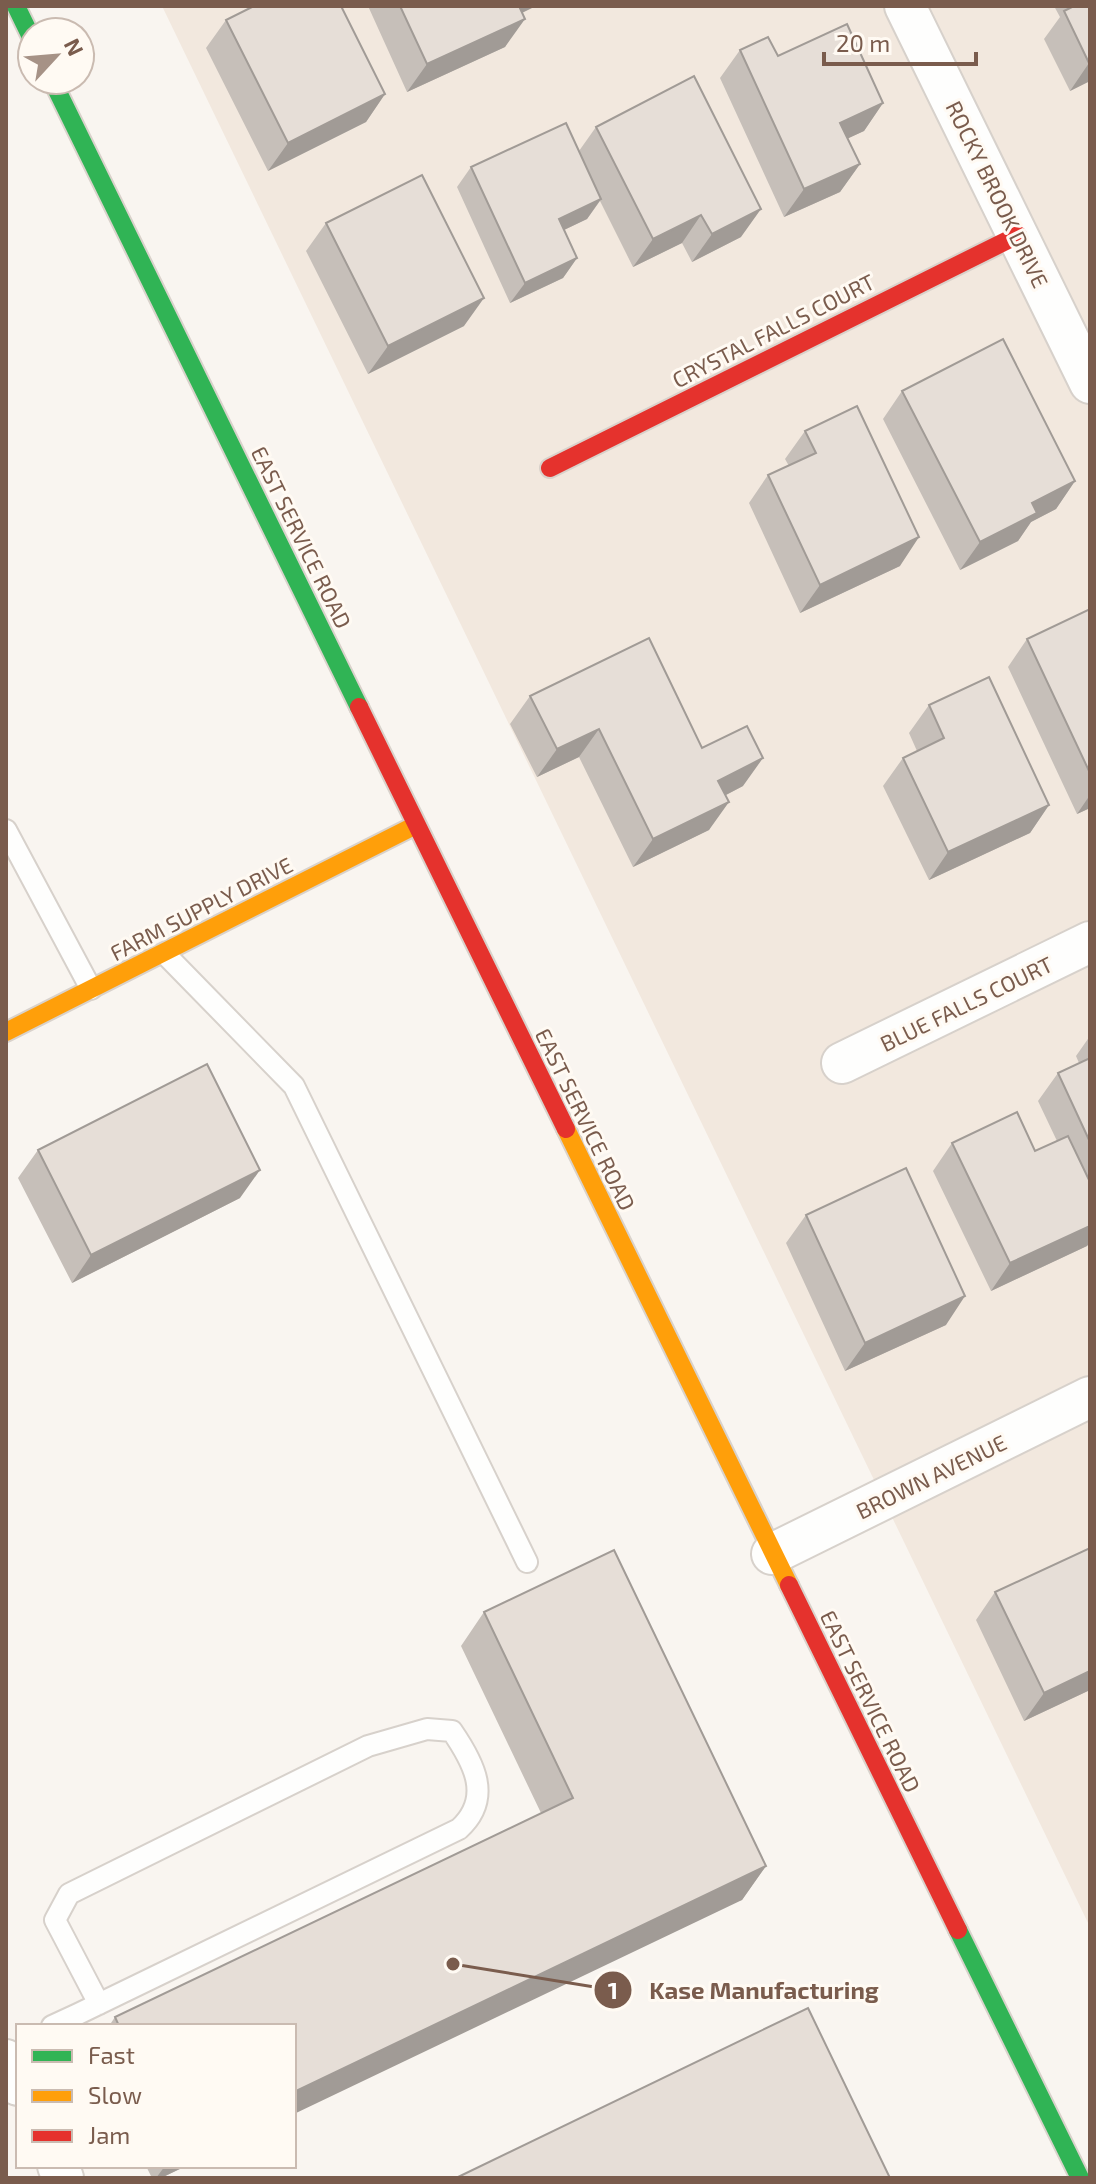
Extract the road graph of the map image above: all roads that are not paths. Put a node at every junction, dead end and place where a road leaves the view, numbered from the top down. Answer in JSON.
{"nodes":[{"id":1,"x":905,"y":6,"type":"edge"},
{"id":2,"x":60,"y":96,"type":"edge"},
{"id":3,"x":1018,"y":235,"type":"junction"},
{"id":4,"x":1090,"y":383,"type":"edge"},
{"id":5,"x":550,"y":468,"type":"dead end"},
{"id":6,"x":416,"y":825,"type":"junction"},
{"id":7,"x":6,"y":830,"type":"edge"},
{"id":8,"x":1090,"y":942,"type":"edge"},
{"id":9,"x":165,"y":954,"type":"junction"},
{"id":10,"x":91,"y":989,"type":"junction"},
{"id":11,"x":6,"y":1032,"type":"edge"},
{"id":12,"x":842,"y":1063,"type":"dead end"},
{"id":13,"x":1090,"y":1397,"type":"edge"},
{"id":14,"x":772,"y":1554,"type":"junction"},
{"id":15,"x":527,"y":1562,"type":"dead end"},
{"id":16,"x":99,"y":2004,"type":"junction"},
{"id":17,"x":56,"y":2024,"type":"edge"},
{"id":18,"x":6,"y":2060,"type":"edge"},
{"id":19,"x":16,"y":2081,"type":"edge"},
{"id":20,"x":1080,"y":2178,"type":"edge"}],
"edges":[{"from":1,"to":3,"type":"street","name":"ROCKY BROOK DRIVE"},
{"from":2,"to":6,"type":"street","name":"EAST SERVICE ROAD"},
{"from":3,"to":4,"type":"street","name":"ROCKY BROOK DRIVE"},
{"from":3,"to":5,"type":"street","name":"CRYSTAL FALLS COURT"},
{"from":6,"to":9,"type":"street","name":"FARM SUPPLY DRIVE"},
{"from":6,"to":14,"type":"street","name":"EAST SERVICE ROAD"},
{"from":7,"to":10,"type":"lane"},
{"from":8,"to":12,"type":"street","name":"BLUE FALLS COURT"},
{"from":9,"to":10,"type":"street","name":"FARM SUPPLY DRIVE"},
{"from":9,"to":15,"type":"lane"},
{"from":10,"to":11,"type":"street","name":"FARM SUPPLY DRIVE"},
{"from":13,"to":14,"type":"street","name":"BROWN AVENUE"},
{"from":14,"to":20,"type":"street","name":"EAST SERVICE ROAD"},
{"from":16,"to":16,"type":"lane"},
{"from":16,"to":17,"type":"lane"},
{"from":18,"to":19,"type":"street"}]}
